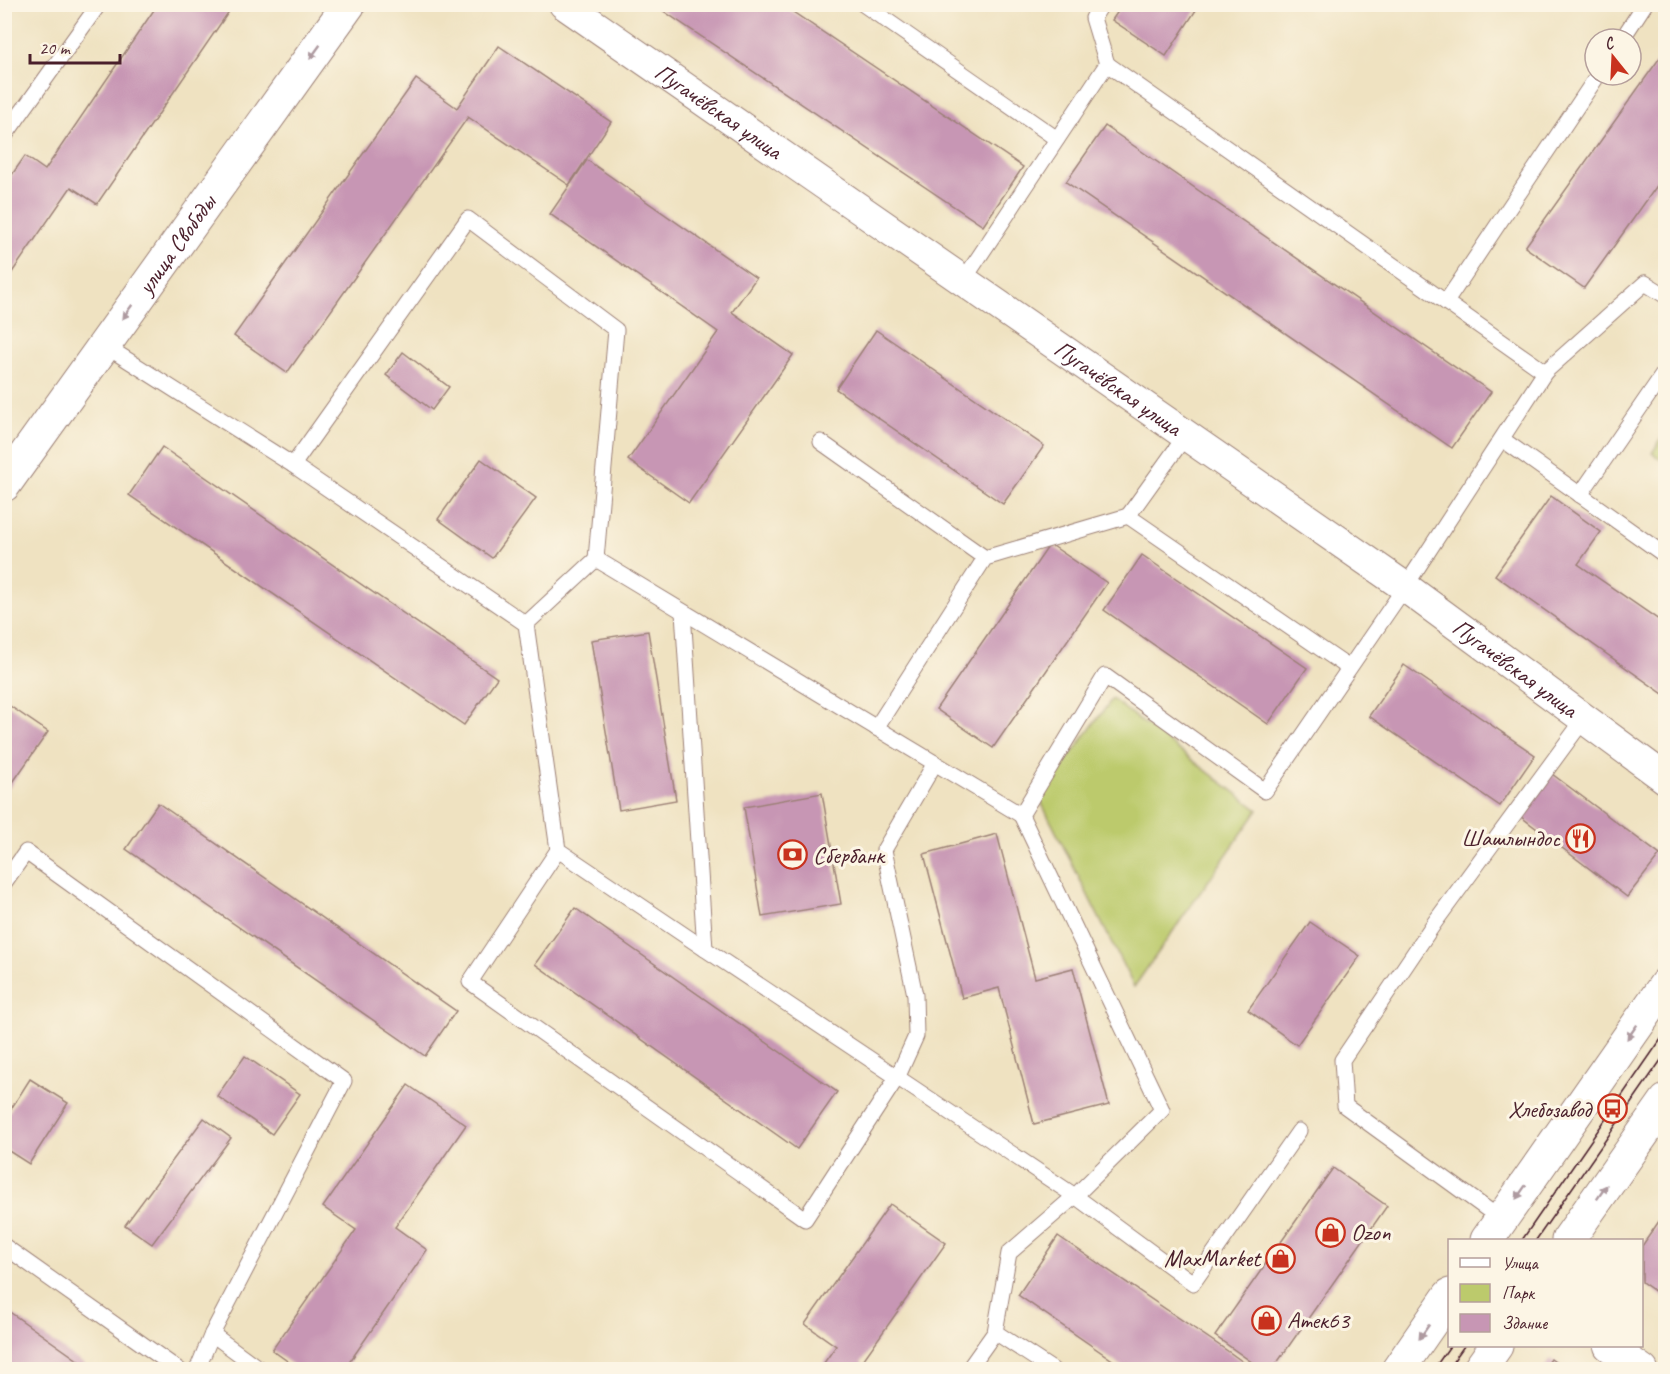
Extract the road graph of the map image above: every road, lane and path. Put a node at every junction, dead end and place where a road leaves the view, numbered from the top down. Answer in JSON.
{"nodes":[{"id":1,"x":99,"y":4,"type":"edge"},
{"id":2,"x":349,"y":4,"type":"edge"},
{"id":3,"x":863,"y":4,"type":"edge"},
{"id":4,"x":1102,"y":4,"type":"edge"},
{"id":5,"x":1645,"y":4,"type":"edge"},
{"id":6,"x":582,"y":10,"type":"edge"},
{"id":7,"x":1630,"y":27,"type":"edge"},
{"id":8,"x":1107,"y":64,"type":"junction"},
{"id":9,"x":1590,"y":87,"type":"edge"},
{"id":10,"x":10,"y":116,"type":"edge"},
{"id":11,"x":4,"y":136,"type":"edge"},
{"id":12,"x":1058,"y":139,"type":"junction"},
{"id":13,"x":963,"y":281,"type":"junction"},
{"id":14,"x":1665,"y":296,"type":"edge"},
{"id":15,"x":1446,"y":302,"type":"junction"},
{"id":16,"x":104,"y":345,"type":"junction"},
{"id":17,"x":1665,"y":370,"type":"edge"},
{"id":18,"x":1545,"y":372,"type":"junction"},
{"id":19,"x":1186,"y":435,"type":"junction"},
{"id":20,"x":1502,"y":439,"type":"junction"},
{"id":21,"x":821,"y":442,"type":"dead end"},
{"id":22,"x":293,"y":465,"type":"junction"},
{"id":23,"x":4,"y":485,"type":"edge"},
{"id":24,"x":1580,"y":495,"type":"junction"},
{"id":25,"x":1128,"y":516,"type":"junction"},
{"id":26,"x":1665,"y":556,"type":"edge"},
{"id":27,"x":985,"y":558,"type":"junction"},
{"id":28,"x":596,"y":560,"type":"junction"},
{"id":29,"x":1405,"y":587,"type":"junction"},
{"id":30,"x":683,"y":612,"type":"junction"},
{"id":31,"x":526,"y":624,"type":"junction"},
{"id":32,"x":1349,"y":668,"type":"junction"},
{"id":33,"x":1584,"y":719,"type":"junction"},
{"id":34,"x":876,"y":728,"type":"junction"},
{"id":35,"x":934,"y":763,"type":"junction"},
{"id":36,"x":1665,"y":779,"type":"edge"},
{"id":37,"x":1021,"y":815,"type":"junction"},
{"id":38,"x":558,"y":850,"type":"junction"},
{"id":39,"x":4,"y":883,"type":"edge"},
{"id":40,"x":705,"y":949,"type":"junction"},
{"id":41,"x":1665,"y":984,"type":"edge"},
{"id":42,"x":898,"y":1076,"type":"junction"},
{"id":43,"x":1665,"y":1101,"type":"edge"},
{"id":44,"x":1299,"y":1131,"type":"dead end"},
{"id":45,"x":1075,"y":1196,"type":"junction"},
{"id":46,"x":1495,"y":1230,"type":"edge"},
{"id":47,"x":1569,"y":1239,"type":"edge"},
{"id":48,"x":4,"y":1246,"type":"edge"},
{"id":49,"x":1448,"y":1296,"type":"edge"},
{"id":50,"x":995,"y":1332,"type":"junction"},
{"id":51,"x":212,"y":1334,"type":"junction"},
{"id":52,"x":1495,"y":1347,"type":"edge"},
{"id":53,"x":1610,"y":1347,"type":"edge"},
{"id":54,"x":179,"y":1370,"type":"edge"},
{"id":55,"x":197,"y":1370,"type":"edge"},
{"id":56,"x":261,"y":1370,"type":"edge"},
{"id":57,"x":968,"y":1370,"type":"edge"},
{"id":58,"x":1053,"y":1370,"type":"edge"},
{"id":59,"x":1398,"y":1370,"type":"edge"},
{"id":60,"x":1479,"y":1370,"type":"edge"},
{"id":61,"x":1643,"y":1370,"type":"edge"}],
"edges":[{"from":1,"to":10,"type":"lane"},
{"from":2,"to":16,"type":"street","name":"улица Свободы","one_way":true},
{"from":3,"to":12,"type":"lane"},
{"from":4,"to":8,"type":"lane"},
{"from":5,"to":7,"type":"lane"},
{"from":6,"to":13,"type":"street","name":"Пугачёвская улица"},
{"from":8,"to":12,"type":"lane"},
{"from":8,"to":15,"type":"lane"},
{"from":9,"to":15,"type":"lane"},
{"from":10,"to":11,"type":"lane"},
{"from":12,"to":13,"type":"lane"},
{"from":13,"to":19,"type":"street","name":"Пугачёвская улица"},
{"from":14,"to":18,"type":"lane"},
{"from":15,"to":18,"type":"lane"},
{"from":16,"to":22,"type":"lane"},
{"from":16,"to":23,"type":"street","name":"улица Свободы"},
{"from":17,"to":24,"type":"lane"},
{"from":18,"to":20,"type":"lane"},
{"from":19,"to":25,"type":"lane"},
{"from":19,"to":29,"type":"street","name":"Пугачёвская улица"},
{"from":20,"to":24,"type":"lane"},
{"from":20,"to":29,"type":"lane"},
{"from":21,"to":27,"type":"lane"},
{"from":22,"to":28,"type":"lane"},
{"from":22,"to":31,"type":"lane"},
{"from":24,"to":26,"type":"lane"},
{"from":25,"to":27,"type":"lane"},
{"from":25,"to":32,"type":"lane"},
{"from":27,"to":34,"type":"lane"},
{"from":28,"to":30,"type":"lane"},
{"from":28,"to":31,"type":"lane"},
{"from":29,"to":32,"type":"lane"},
{"from":29,"to":33,"type":"street","name":"Пугачёвская улица"},
{"from":30,"to":34,"type":"lane"},
{"from":30,"to":40,"type":"lane"},
{"from":31,"to":38,"type":"lane"},
{"from":32,"to":37,"type":"lane"},
{"from":33,"to":36,"type":"street","name":"Пугачёвская улица"},
{"from":33,"to":46,"type":"lane"},
{"from":34,"to":35,"type":"lane"},
{"from":35,"to":37,"type":"lane"},
{"from":35,"to":42,"type":"lane"},
{"from":37,"to":45,"type":"lane"},
{"from":38,"to":40,"type":"lane"},
{"from":38,"to":42,"type":"lane"},
{"from":39,"to":51,"type":"lane"},
{"from":40,"to":42,"type":"lane"},
{"from":41,"to":46,"type":"street","one_way":true},
{"from":42,"to":45,"type":"lane"},
{"from":47,"to":43,"type":"street","one_way":true},
{"from":44,"to":45,"type":"lane"},
{"from":45,"to":50,"type":"lane"},
{"from":48,"to":54,"type":"lane"},
{"from":49,"to":59,"type":"street","one_way":true},
{"from":50,"to":57,"type":"lane"},
{"from":50,"to":58,"type":"lane"},
{"from":51,"to":55,"type":"lane"},
{"from":51,"to":56,"type":"lane"},
{"from":52,"to":60,"type":"street"},
{"from":53,"to":61,"type":"street"}]}
